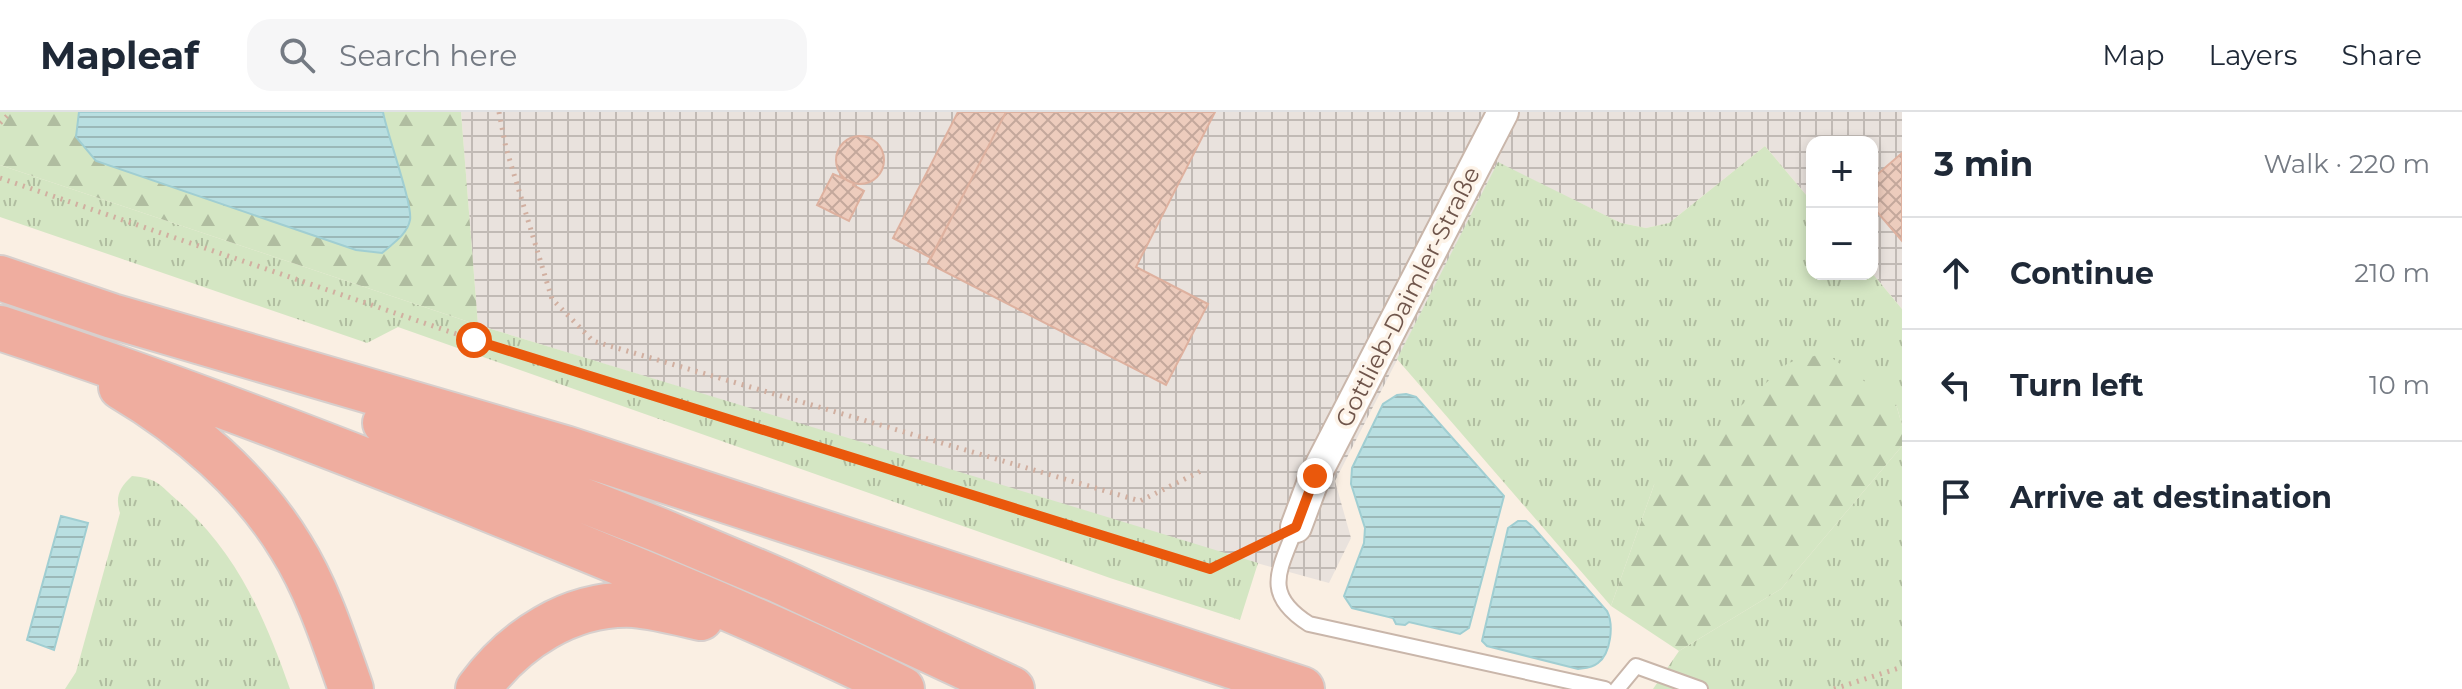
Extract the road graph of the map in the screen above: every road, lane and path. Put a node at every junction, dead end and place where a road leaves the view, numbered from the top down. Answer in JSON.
{"nodes":[{"id":1,"x":11,"y":112,"type":"edge"},
{"id":2,"x":499,"y":112,"type":"edge"},
{"id":3,"x":1503,"y":112,"type":"edge"},
{"id":4,"x":0,"y":123,"type":"edge"},
{"id":5,"x":0,"y":178,"type":"edge"},
{"id":6,"x":0,"y":278,"type":"edge"},
{"id":7,"x":112,"y":316,"type":"junction"},
{"id":8,"x":0,"y":329,"type":"edge"},
{"id":9,"x":1201,"y":471,"type":"dead end"},
{"id":10,"x":1296,"y":527,"type":"junction"},
{"id":11,"x":798,"y":639,"type":"junction"},
{"id":12,"x":1902,"y":667,"type":"edge"},
{"id":13,"x":351,"y":689,"type":"edge"},
{"id":14,"x":478,"y":689,"type":"edge"},
{"id":15,"x":902,"y":689,"type":"edge"},
{"id":16,"x":1012,"y":689,"type":"edge"},
{"id":17,"x":1302,"y":689,"type":"edge"},
{"id":18,"x":1605,"y":689,"type":"edge"},
{"id":19,"x":1617,"y":689,"type":"edge"},
{"id":20,"x":1700,"y":689,"type":"edge"},
{"id":21,"x":1834,"y":689,"type":"edge"}],
"edges":[{"from":1,"to":4,"type":"path"},
{"from":2,"to":9,"type":"path"},
{"from":3,"to":10,"type":"street","name":"Gottlieb-Daimler-Straße"},
{"from":5,"to":10,"type":"path"},
{"from":6,"to":7,"type":"highway"},
{"from":7,"to":16,"type":"highway"},
{"from":7,"to":17,"type":"highway"},
{"from":8,"to":11,"type":"highway"},
{"from":8,"to":13,"type":"highway"},
{"from":10,"to":18,"type":"lane"},
{"from":11,"to":14,"type":"highway"},
{"from":11,"to":15,"type":"highway"},
{"from":12,"to":21,"type":"path"},
{"from":19,"to":20,"type":"lane"}]}
